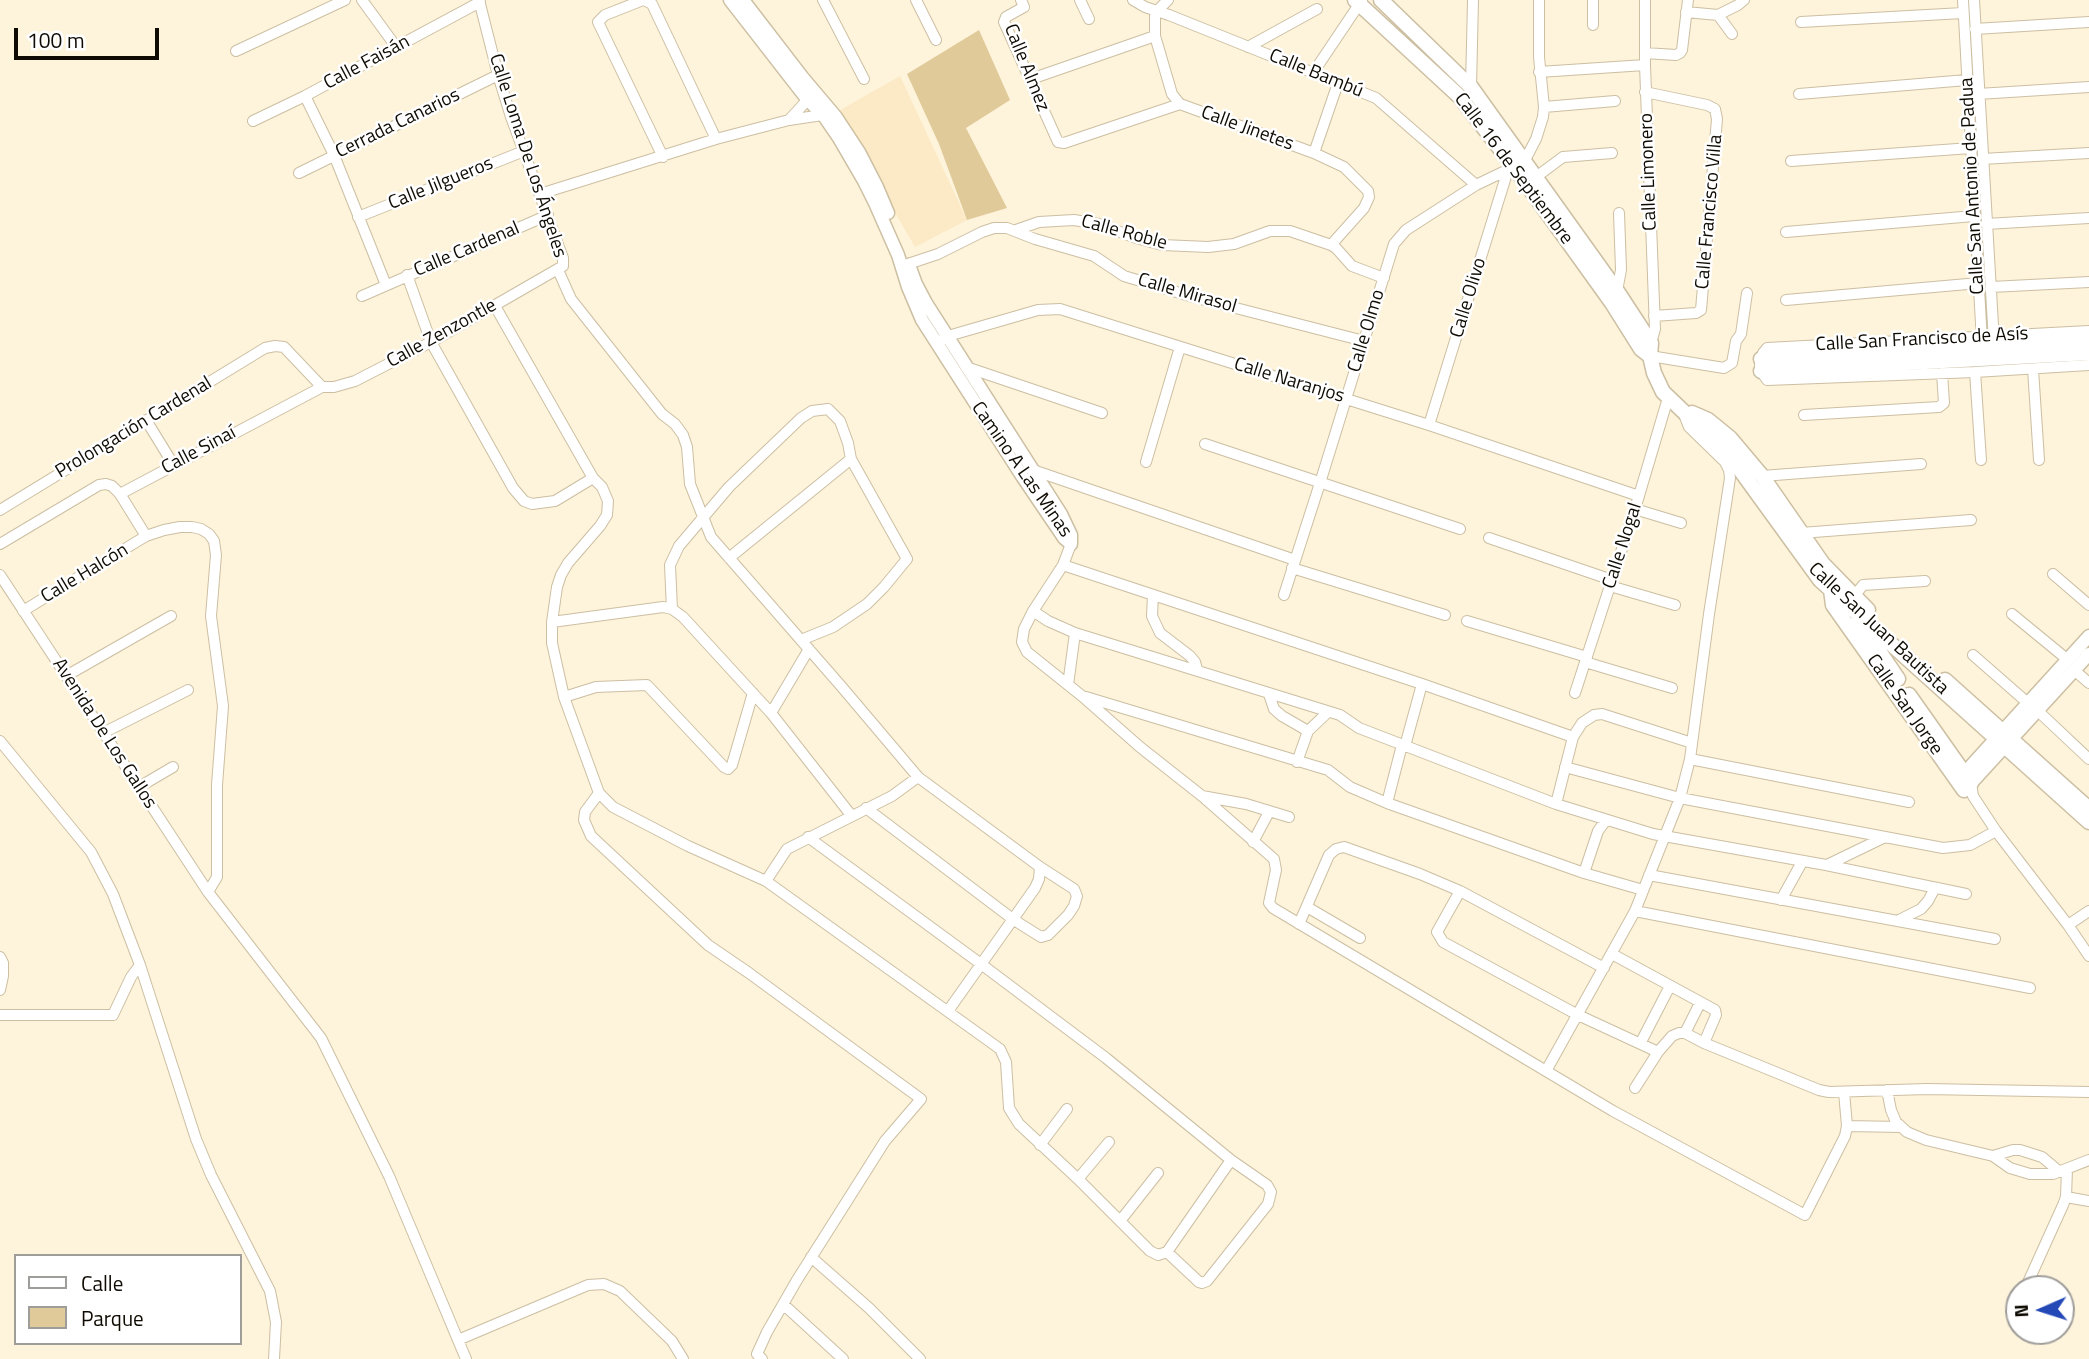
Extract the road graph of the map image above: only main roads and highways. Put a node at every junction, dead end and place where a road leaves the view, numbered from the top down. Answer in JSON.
{"nodes":[{"id":1,"x":1358,"y":1,"type":"edge"},
{"id":2,"x":1387,"y":2,"type":"edge"},
{"id":3,"x":1516,"y":167,"type":"junction"},
{"id":4,"x":2089,"y":342,"type":"edge"},
{"id":5,"x":1650,"y":349,"type":"junction"},
{"id":6,"x":2089,"y":353,"type":"edge"},
{"id":7,"x":1987,"y":355,"type":"junction"},
{"id":8,"x":1761,"y":365,"type":"road end"},
{"id":9,"x":1681,"y":408,"type":"junction"},
{"id":10,"x":1834,"y":585,"type":"junction"},
{"id":11,"x":1855,"y":605,"type":"junction"},
{"id":12,"x":2004,"y":739,"type":"junction"},
{"id":13,"x":2089,"y":809,"type":"edge"},
{"id":14,"x":2089,"y":822,"type":"edge"}],
"edges":[{"from":1,"to":3,"type":"main road","name":"Calle 16 de Septiembre"},
{"from":2,"to":3,"type":"main road","name":"Calle 16 de Septiembre"},
{"from":3,"to":5,"type":"main road","name":"Calle 16 de Septiembre"},
{"from":3,"to":5,"type":"main road","name":"Calle 16 de Septiembre"},
{"from":4,"to":7,"type":"main road","name":"Calle San Francisco de Asís"},
{"from":5,"to":9,"type":"main road","name":"Calle 16 de Septiembre"},
{"from":6,"to":7,"type":"main road","name":"Calle San Francisco de Asís"},
{"from":7,"to":8,"type":"main road","name":"Calle San Francisco de Asís"},
{"from":9,"to":10,"type":"main road","name":"Calle San Juan Bautista"},
{"from":9,"to":10,"type":"main road","name":"Calle San Juan Bautista"},
{"from":10,"to":11,"type":"main road","name":"Calle San Juan Bautista"},
{"from":10,"to":11,"type":"main road","name":"Calle San Jorge"},
{"from":11,"to":12,"type":"main road","name":"Calle San Juan Bautista"},
{"from":12,"to":13,"type":"main road","name":"Calle San Juan Bautista"},
{"from":12,"to":14,"type":"main road","name":"Calle San Juan Bautista"}]}
